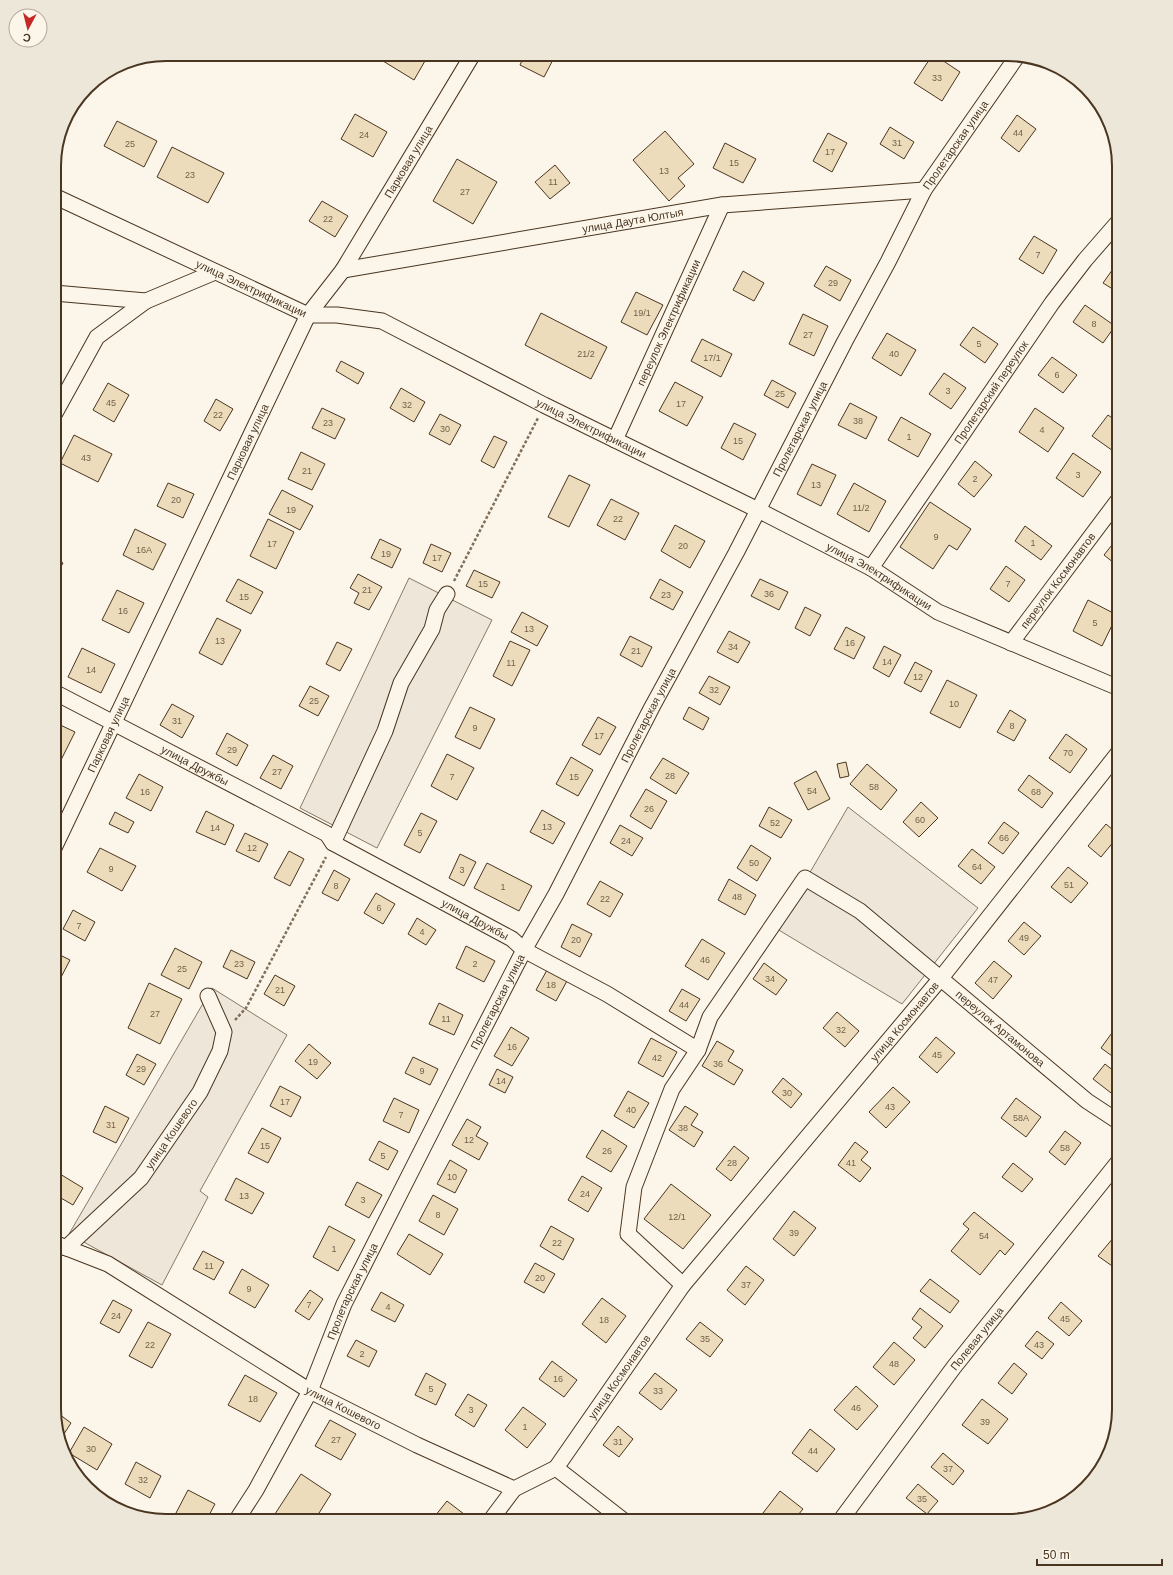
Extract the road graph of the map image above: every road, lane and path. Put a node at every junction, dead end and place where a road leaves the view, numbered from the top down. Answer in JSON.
{"nodes":[{"id":1,"x":469,"y":61,"type":"edge"},
{"id":2,"x":1014,"y":61,"type":"edge"},
{"id":3,"x":924,"y":190,"type":"junction"},
{"id":4,"x":61,"y":199,"type":"edge"},
{"id":5,"x":722,"y":205,"type":"junction"},
{"id":6,"x":1112,"y":229,"type":"edge"},
{"id":7,"x":344,"y":270,"type":"junction"},
{"id":8,"x":215,"y":272,"type":"junction"},
{"id":9,"x":61,"y":294,"type":"edge"},
{"id":10,"x":146,"y":301,"type":"junction"},
{"id":11,"x":308,"y":315,"type":"junction"},
{"id":12,"x":61,"y":403,"type":"edge"},
{"id":13,"x":544,"y":405,"type":"junction"},
{"id":14,"x":615,"y":440,"type":"junction"},
{"id":15,"x":1112,"y":509,"type":"edge"},
{"id":16,"x":758,"y":510,"type":"junction"},
{"id":17,"x":871,"y":568,"type":"junction"},
{"id":18,"x":447,"y":594,"type":"joint"},
{"id":19,"x":1011,"y":643,"type":"junction"},
{"id":20,"x":1112,"y":685,"type":"edge"},
{"id":21,"x":61,"y":696,"type":"edge"},
{"id":22,"x":113,"y":723,"type":"junction"},
{"id":23,"x":1112,"y":761,"type":"edge"},
{"id":24,"x":61,"y":833,"type":"edge"},
{"id":25,"x":333,"y":843,"type":"junction"},
{"id":26,"x":524,"y":950,"type":"junction"},
{"id":27,"x":941,"y":978,"type":"junction"},
{"id":28,"x":208,"y":996,"type":"dead end"},
{"id":29,"x":224,"y":1032,"type":"junction"},
{"id":30,"x":698,"y":1050,"type":"junction"},
{"id":31,"x":1112,"y":1117,"type":"edge"},
{"id":32,"x":1112,"y":1170,"type":"edge"},
{"id":33,"x":61,"y":1245,"type":"edge"},
{"id":34,"x":61,"y":1246,"type":"edge"},
{"id":35,"x":684,"y":1285,"type":"junction"},
{"id":36,"x":310,"y":1392,"type":"junction"},
{"id":37,"x":556,"y":1468,"type":"junction"},
{"id":38,"x":514,"y":1489,"type":"junction"},
{"id":39,"x":241,"y":1514,"type":"edge"},
{"id":40,"x":495,"y":1514,"type":"edge"},
{"id":41,"x":615,"y":1514,"type":"edge"},
{"id":42,"x":845,"y":1514,"type":"edge"}],
"edges":[{"from":1,"to":7,"type":"street","name":"Парковая улица"},
{"from":2,"to":3,"type":"street","name":"Пролетарская улица"},
{"from":3,"to":5,"type":"street","name":"улица Даута Юлтыя"},
{"from":3,"to":16,"type":"street","name":"Пролетарская улица"},
{"from":4,"to":8,"type":"street","name":"улица Электрификации"},
{"from":5,"to":7,"type":"street","name":"улица Даута Юлтыя"},
{"from":5,"to":14,"type":"street","name":"переулок Электрификации"},
{"from":6,"to":17,"type":"street","name":"Пролетарский переулок"},
{"from":7,"to":11,"type":"street","name":"Парковая улица"},
{"from":8,"to":10,"type":"street"},
{"from":8,"to":11,"type":"street","name":"улица Электрификации"},
{"from":9,"to":10,"type":"street"},
{"from":10,"to":12,"type":"street"},
{"from":11,"to":13,"type":"street","name":"улица Электрификации"},
{"from":11,"to":22,"type":"street","name":"Парковая улица"},
{"from":13,"to":14,"type":"street","name":"улица Электрификации"},
{"from":13,"to":18,"type":"path"},
{"from":14,"to":16,"type":"street","name":"улица Электрификации"},
{"from":15,"to":19,"type":"street","name":"переулок Космонавтов"},
{"from":16,"to":17,"type":"street","name":"улица Электрификации"},
{"from":16,"to":26,"type":"street","name":"Пролетарская улица"},
{"from":17,"to":19,"type":"street","name":"улица Электрификации"},
{"from":18,"to":25,"type":"street"},
{"from":19,"to":20,"type":"street","name":"улица Электрификации"},
{"from":21,"to":22,"type":"street","name":"улица Дружбы"},
{"from":22,"to":24,"type":"street","name":"Парковая улица"},
{"from":22,"to":25,"type":"street","name":"улица Дружбы"},
{"from":23,"to":27,"type":"street","name":"улица Космонавтов"},
{"from":25,"to":26,"type":"street","name":"улица Дружбы"},
{"from":25,"to":29,"type":"path"},
{"from":26,"to":30,"type":"street","name":"улица Дружбы"},
{"from":26,"to":36,"type":"street","name":"Пролетарская улица"},
{"from":27,"to":30,"type":"street","name":"переулок Артамонова"},
{"from":27,"to":31,"type":"street","name":"переулок Артамонова"},
{"from":27,"to":35,"type":"street","name":"улица Космонавтов"},
{"from":28,"to":29,"type":"street"},
{"from":29,"to":33,"type":"street","name":"улица Кошевого"},
{"from":30,"to":35,"type":"street"},
{"from":32,"to":42,"type":"street","name":"Полевая улица"},
{"from":34,"to":36,"type":"street","name":"улица Кошевого"},
{"from":35,"to":37,"type":"street","name":"улица Космонавтов"},
{"from":36,"to":38,"type":"street","name":"улица Кошевого"},
{"from":36,"to":39,"type":"street","name":"Пролетарская улица"},
{"from":37,"to":38,"type":"street"},
{"from":37,"to":41,"type":"street"},
{"from":38,"to":40,"type":"street"}]}
